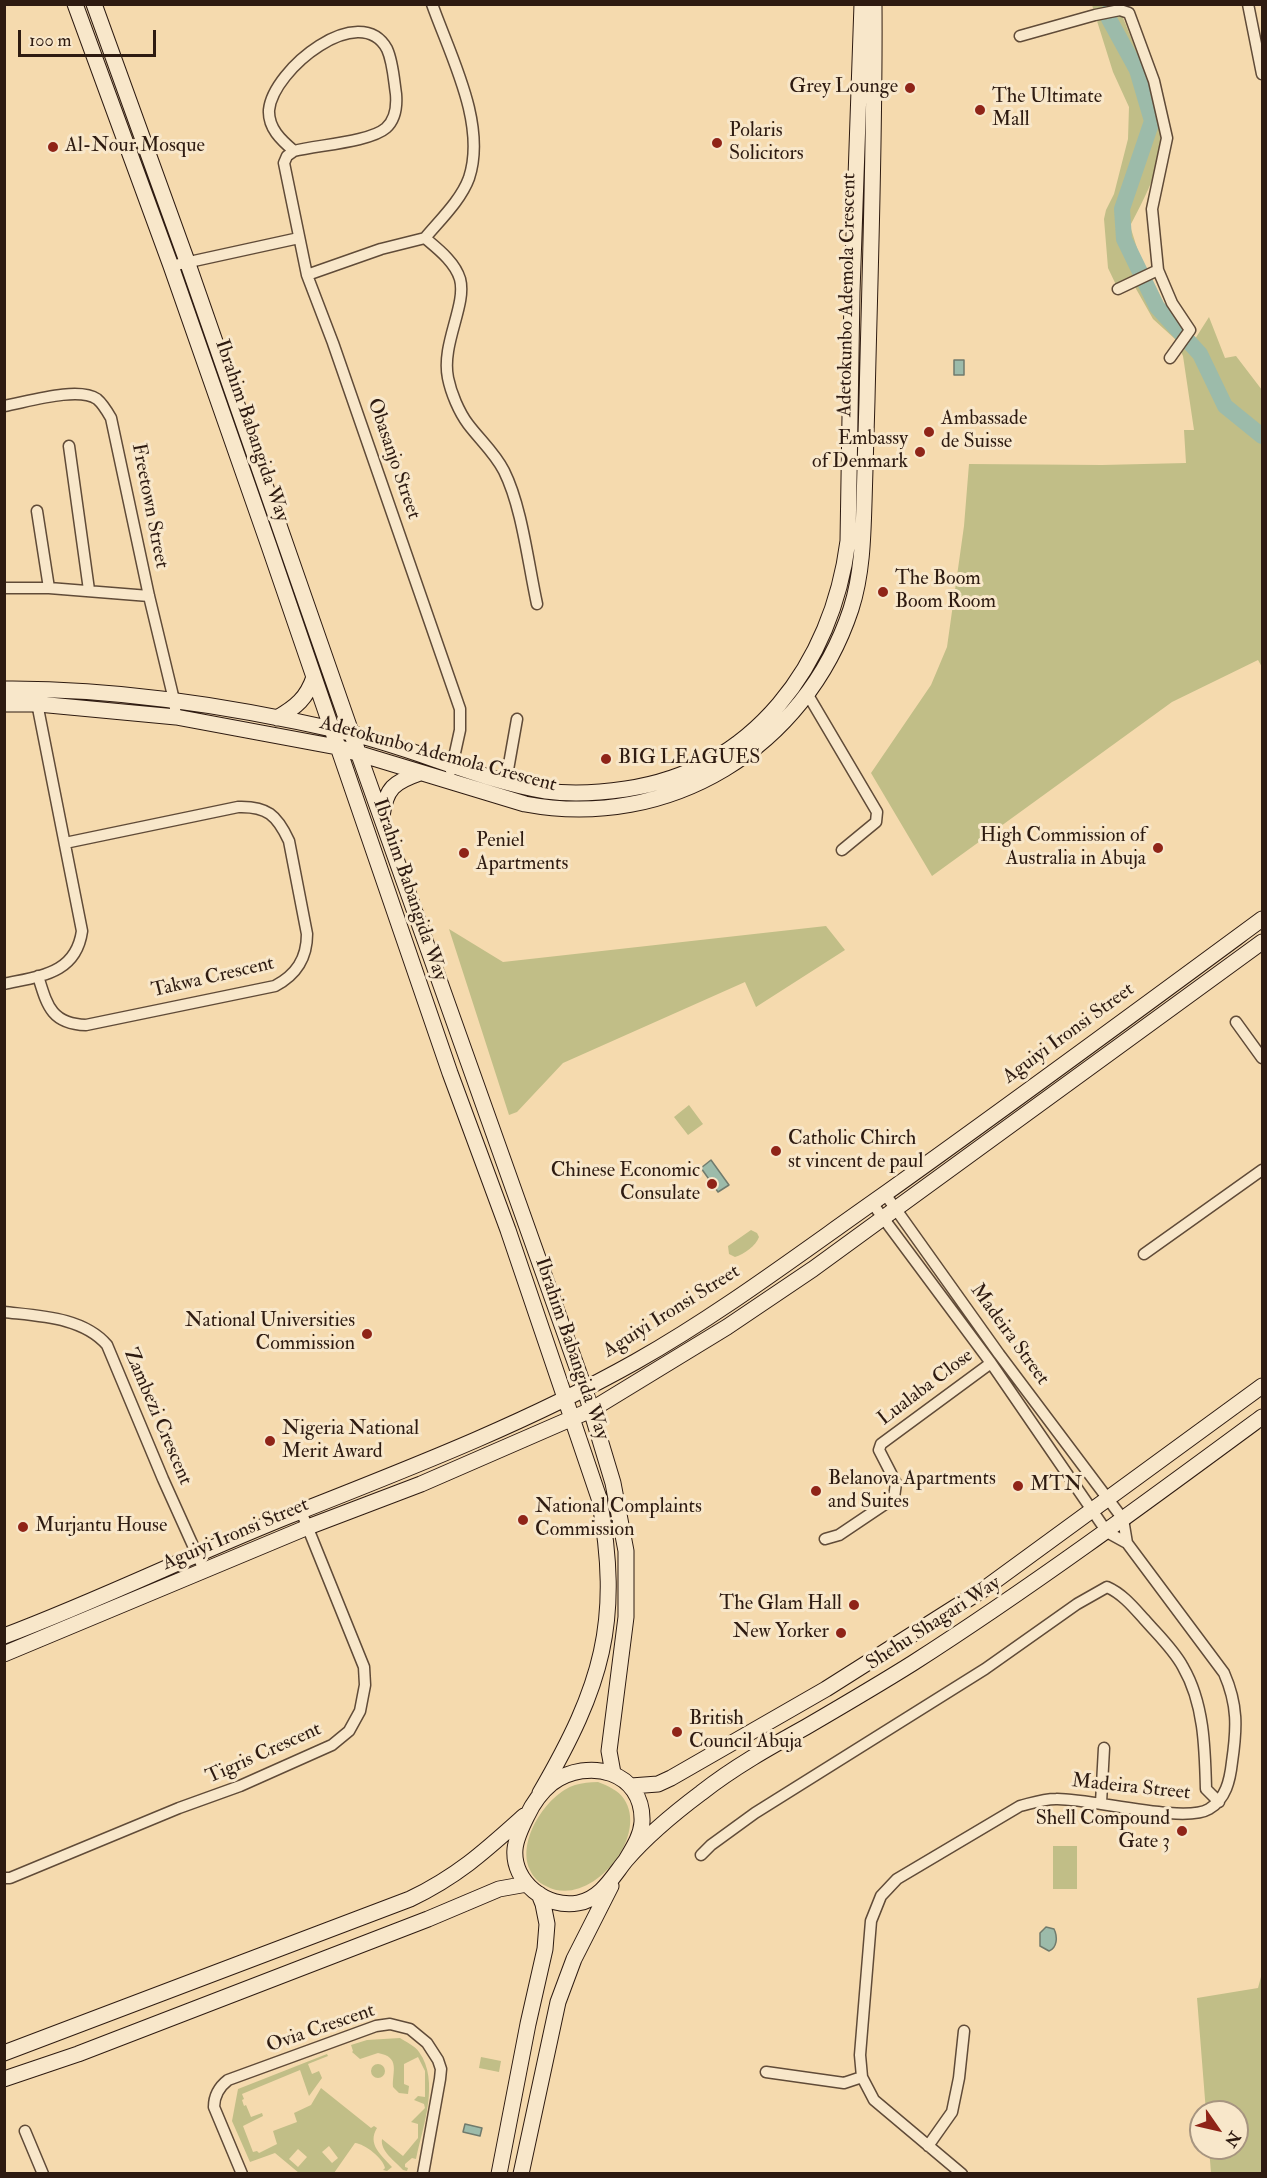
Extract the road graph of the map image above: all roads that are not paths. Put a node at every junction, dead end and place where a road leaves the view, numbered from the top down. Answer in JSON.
{"nodes":[{"id":1,"x":75,"y":4,"type":"edge"},
{"id":2,"x":94,"y":4,"type":"edge"},
{"id":3,"x":432,"y":4,"type":"edge"},
{"id":4,"x":862,"y":4,"type":"edge"},
{"id":5,"x":874,"y":4,"type":"edge"},
{"id":6,"x":1248,"y":4,"type":"edge"},
{"id":7,"x":1126,"y":9,"type":"edge"},
{"id":8,"x":1020,"y":36,"type":"dead end"},
{"id":9,"x":1263,"y":74,"type":"edge"},
{"id":10,"x":294,"y":151,"type":"junction"},
{"id":11,"x":299,"y":238,"type":"junction"},
{"id":12,"x":425,"y":238,"type":"junction"},
{"id":13,"x":188,"y":264,"type":"junction"},
{"id":14,"x":171,"y":266,"type":"junction"},
{"id":15,"x":1158,"y":270,"type":"junction"},
{"id":16,"x":307,"y":275,"type":"junction"},
{"id":17,"x":1118,"y":289,"type":"dead end"},
{"id":18,"x":1170,"y":358,"type":"dead end"},
{"id":19,"x":4,"y":406,"type":"edge"},
{"id":20,"x":69,"y":446,"type":"dead end"},
{"id":21,"x":37,"y":511,"type":"dead end"},
{"id":22,"x":4,"y":588,"type":"edge"},
{"id":23,"x":49,"y":588,"type":"junction"},
{"id":24,"x":90,"y":590,"type":"junction"},
{"id":25,"x":149,"y":596,"type":"junction"},
{"id":26,"x":537,"y":603,"type":"dead end"},
{"id":27,"x":314,"y":677,"type":"junction"},
{"id":28,"x":4,"y":689,"type":"edge"},
{"id":29,"x":808,"y":694,"type":"junction"},
{"id":30,"x":36,"y":697,"type":"junction"},
{"id":31,"x":174,"y":700,"type":"junction"},
{"id":32,"x":4,"y":704,"type":"edge"},
{"id":33,"x":176,"y":717,"type":"junction"},
{"id":34,"x":277,"y":718,"type":"junction"},
{"id":35,"x":517,"y":719,"type":"dead end"},
{"id":36,"x":332,"y":729,"type":"junction"},
{"id":37,"x":352,"y":734,"type":"junction"},
{"id":38,"x":337,"y":747,"type":"junction"},
{"id":39,"x":358,"y":752,"type":"junction"},
{"id":40,"x":453,"y":766,"type":"junction"},
{"id":41,"x":420,"y":773,"type":"junction"},
{"id":42,"x":506,"y":781,"type":"junction"},
{"id":43,"x":449,"y":782,"type":"junction"},
{"id":44,"x":382,"y":819,"type":"junction"},
{"id":45,"x":65,"y":843,"type":"junction"},
{"id":46,"x":842,"y":850,"type":"dead end"},
{"id":47,"x":1263,"y":919,"type":"edge"},
{"id":48,"x":1263,"y":942,"type":"edge"},
{"id":49,"x":38,"y":976,"type":"junction"},
{"id":50,"x":4,"y":984,"type":"edge"},
{"id":51,"x":1236,"y":1022,"type":"dead end"},
{"id":52,"x":1263,"y":1058,"type":"edge"},
{"id":53,"x":1263,"y":1170,"type":"edge"},
{"id":54,"x":878,"y":1199,"type":"junction"},
{"id":55,"x":890,"y":1215,"type":"junction"},
{"id":56,"x":1144,"y":1254,"type":"dead end"},
{"id":57,"x":4,"y":1312,"type":"edge"},
{"id":58,"x":991,"y":1363,"type":"junction"},
{"id":59,"x":1263,"y":1386,"type":"edge"},
{"id":60,"x":585,"y":1390,"type":"junction"},
{"id":61,"x":565,"y":1399,"type":"junction"},
{"id":62,"x":591,"y":1410,"type":"junction"},
{"id":63,"x":1263,"y":1417,"type":"edge"},
{"id":64,"x":572,"y":1420,"type":"junction"},
{"id":65,"x":1108,"y":1498,"type":"junction"},
{"id":66,"x":1091,"y":1510,"type":"junction"},
{"id":67,"x":301,"y":1511,"type":"junction"},
{"id":68,"x":1123,"y":1520,"type":"junction"},
{"id":69,"x":308,"y":1527,"type":"junction"},
{"id":70,"x":1107,"y":1532,"type":"junction"},
{"id":71,"x":825,"y":1539,"type":"dead end"},
{"id":72,"x":1127,"y":1543,"type":"junction"},
{"id":73,"x":198,"y":1553,"type":"junction"},
{"id":74,"x":204,"y":1570,"type":"junction"},
{"id":75,"x":4,"y":1636,"type":"edge"},
{"id":76,"x":4,"y":1654,"type":"edge"},
{"id":77,"x":1104,"y":1748,"type":"dead end"},
{"id":78,"x":613,"y":1773,"type":"junction"},
{"id":79,"x":631,"y":1786,"type":"junction"},
{"id":80,"x":540,"y":1793,"type":"junction"},
{"id":81,"x":1219,"y":1802,"type":"junction"},
{"id":82,"x":1101,"y":1803,"type":"junction"},
{"id":83,"x":529,"y":1812,"type":"junction"},
{"id":84,"x":701,"y":1855,"type":"dead end"},
{"id":85,"x":623,"y":1865,"type":"junction"},
{"id":86,"x":4,"y":1878,"type":"edge"},
{"id":87,"x":533,"y":1889,"type":"junction"},
{"id":88,"x":964,"y":2031,"type":"dead end"},
{"id":89,"x":4,"y":2053,"type":"edge"},
{"id":90,"x":766,"y":2072,"type":"dead end"},
{"id":91,"x":862,"y":2077,"type":"junction"},
{"id":92,"x":4,"y":2079,"type":"edge"},
{"id":93,"x":25,"y":2131,"type":"dead end"},
{"id":94,"x":928,"y":2146,"type":"junction"},
{"id":95,"x":42,"y":2174,"type":"edge"},
{"id":96,"x":242,"y":2174,"type":"edge"},
{"id":97,"x":423,"y":2174,"type":"edge"},
{"id":98,"x":499,"y":2174,"type":"edge"},
{"id":99,"x":521,"y":2174,"type":"edge"},
{"id":100,"x":962,"y":2174,"type":"edge"}],
"edges":[{"from":1,"to":14,"type":"main road","name":"Ibrahim Babangida Way"},
{"from":2,"to":13,"type":"main road","name":"Ibrahim Babangida Way"},
{"from":3,"to":12,"type":"street"},
{"from":4,"to":42,"type":"main road","name":"Adetokunbo Ademola Crescent"},
{"from":5,"to":29,"type":"main road","name":"Adetokunbo Ademola Crescent"},
{"from":6,"to":9,"type":"street"},
{"from":7,"to":8,"type":"street"},
{"from":7,"to":15,"type":"street"},
{"from":10,"to":10,"type":"street"},
{"from":10,"to":11,"type":"street","name":"Obasanjo Street"},
{"from":11,"to":13,"type":"street"},
{"from":11,"to":16,"type":"street","name":"Obasanjo Street"},
{"from":12,"to":16,"type":"street"},
{"from":12,"to":26,"type":"street"},
{"from":13,"to":14,"type":"street"},
{"from":13,"to":37,"type":"main road","name":"Ibrahim Babangida Way"},
{"from":14,"to":27,"type":"main road","name":"Ibrahim Babangida Way"},
{"from":15,"to":17,"type":"street"},
{"from":15,"to":18,"type":"street"},
{"from":16,"to":40,"type":"street","name":"Obasanjo Street"},
{"from":19,"to":25,"type":"street","name":"Freetown Street"},
{"from":20,"to":24,"type":"street"},
{"from":21,"to":23,"type":"street"},
{"from":22,"to":23,"type":"street"},
{"from":23,"to":24,"type":"street"},
{"from":24,"to":25,"type":"street"},
{"from":25,"to":31,"type":"street","name":"Freetown Street"},
{"from":27,"to":34,"type":"main road"},
{"from":27,"to":36,"type":"main road","name":"Ibrahim Babangida Way"},
{"from":28,"to":30,"type":"main road","name":"Adetokunbo Ademola Crescent"},
{"from":29,"to":43,"type":"main road","name":"Adetokunbo Ademola Crescent"},
{"from":29,"to":46,"type":"street"},
{"from":30,"to":31,"type":"main road","name":"Adetokunbo Ademola Crescent"},
{"from":30,"to":32,"type":"main road","name":"Adetokunbo Ademola Crescent"},
{"from":30,"to":33,"type":"main road","name":"Adetokunbo Ademola Crescent"},
{"from":30,"to":45,"type":"street"},
{"from":31,"to":33,"type":"street","name":"Freetown Street"},
{"from":31,"to":34,"type":"main road","name":"Adetokunbo Ademola Crescent"},
{"from":33,"to":38,"type":"main road","name":"Adetokunbo Ademola Crescent"},
{"from":34,"to":36,"type":"main road","name":"Adetokunbo Ademola Crescent"},
{"from":35,"to":42,"type":"street"},
{"from":36,"to":37,"type":"main road","name":"Adetokunbo Ademola Crescent"},
{"from":36,"to":38,"type":"main road","name":"Ibrahim Babangida Way"},
{"from":37,"to":39,"type":"main road","name":"Ibrahim Babangida Way"},
{"from":37,"to":40,"type":"main road","name":"Adetokunbo Ademola Crescent"},
{"from":38,"to":39,"type":"main road","name":"Adetokunbo Ademola Crescent"},
{"from":38,"to":61,"type":"main road","name":"Ibrahim Babangida Way"},
{"from":39,"to":41,"type":"main road","name":"Adetokunbo Ademola Crescent"},
{"from":39,"to":44,"type":"main road","name":"Ibrahim Babangida Way"},
{"from":40,"to":42,"type":"main road","name":"Adetokunbo Ademola Crescent"},
{"from":40,"to":43,"type":"street","name":"Obasanjo Street"},
{"from":41,"to":43,"type":"main road","name":"Adetokunbo Ademola Crescent"},
{"from":41,"to":44,"type":"main road"},
{"from":44,"to":60,"type":"main road","name":"Ibrahim Babangida Way"},
{"from":45,"to":49,"type":"street"},
{"from":45,"to":49,"type":"street","name":"Takwa Crescent"},
{"from":47,"to":54,"type":"main road","name":"Aguiyi Ironsi Street"},
{"from":48,"to":55,"type":"main road","name":"Aguiyi Ironsi Street"},
{"from":49,"to":50,"type":"street"},
{"from":51,"to":52,"type":"street"},
{"from":53,"to":56,"type":"street"},
{"from":54,"to":55,"type":"street"},
{"from":54,"to":60,"type":"main road","name":"Aguiyi Ironsi Street"},
{"from":55,"to":58,"type":"street"},
{"from":55,"to":62,"type":"main road","name":"Aguiyi Ironsi Street"},
{"from":55,"to":65,"type":"street","name":"Madeira Street"},
{"from":57,"to":73,"type":"street","name":"Zambezi Crescent"},
{"from":58,"to":66,"type":"street"},
{"from":58,"to":71,"type":"street","name":"Lualaba Close"},
{"from":59,"to":65,"type":"main road","name":"Shehu Shagari Way"},
{"from":60,"to":61,"type":"main road","name":"Aguiyi Ironsi Street"},
{"from":60,"to":62,"type":"main road","name":"Ibrahim Babangida Way"},
{"from":61,"to":64,"type":"main road","name":"Ibrahim Babangida Way"},
{"from":61,"to":67,"type":"main road","name":"Aguiyi Ironsi Street"},
{"from":62,"to":64,"type":"main road","name":"Aguiyi Ironsi Street"},
{"from":62,"to":78,"type":"main road","name":"Ibrahim Babangida Way"},
{"from":63,"to":68,"type":"main road","name":"Shehu Shagari Way"},
{"from":64,"to":69,"type":"main road","name":"Aguiyi Ironsi Street"},
{"from":64,"to":80,"type":"main road","name":"Ibrahim Babangida Way"},
{"from":65,"to":66,"type":"main road","name":"Shehu Shagari Way"},
{"from":65,"to":68,"type":"street","name":"Madeira Street"},
{"from":66,"to":70,"type":"street"},
{"from":66,"to":79,"type":"main road","name":"Shehu Shagari Way"},
{"from":67,"to":69,"type":"street","name":"Tigris Crescent"},
{"from":67,"to":73,"type":"main road","name":"Aguiyi Ironsi Street"},
{"from":68,"to":70,"type":"main road","name":"Shehu Shagari Way"},
{"from":68,"to":72,"type":"street","name":"Madeira Street"},
{"from":69,"to":74,"type":"main road","name":"Aguiyi Ironsi Street"},
{"from":69,"to":86,"type":"street","name":"Tigris Crescent"},
{"from":70,"to":72,"type":"street"},
{"from":70,"to":85,"type":"main road","name":"Shehu Shagari Way"},
{"from":72,"to":81,"type":"street","name":"Madeira Street"},
{"from":73,"to":74,"type":"street","name":"Zambezi Crescent"},
{"from":73,"to":75,"type":"main road","name":"Aguiyi Ironsi Street"},
{"from":74,"to":76,"type":"main road","name":"Aguiyi Ironsi Street"},
{"from":77,"to":82,"type":"street"},
{"from":78,"to":79,"type":"main road"},
{"from":78,"to":80,"type":"main road"},
{"from":79,"to":85,"type":"main road"},
{"from":80,"to":83,"type":"main road"},
{"from":81,"to":82,"type":"street","name":"Madeira Street"},
{"from":81,"to":84,"type":"street"},
{"from":82,"to":91,"type":"street","name":"Madeira Street"},
{"from":83,"to":87,"type":"main road"},
{"from":83,"to":89,"type":"main road"},
{"from":85,"to":87,"type":"main road"},
{"from":85,"to":99,"type":"main road"},
{"from":87,"to":92,"type":"main road"},
{"from":87,"to":98,"type":"main road"},
{"from":88,"to":94,"type":"street"},
{"from":90,"to":91,"type":"street"},
{"from":91,"to":94,"type":"street","name":"Madeira Street"},
{"from":93,"to":95,"type":"street"},
{"from":94,"to":100,"type":"street","name":"Madeira Street"},
{"from":96,"to":97,"type":"street","name":"Ovia Crescent"}]}
